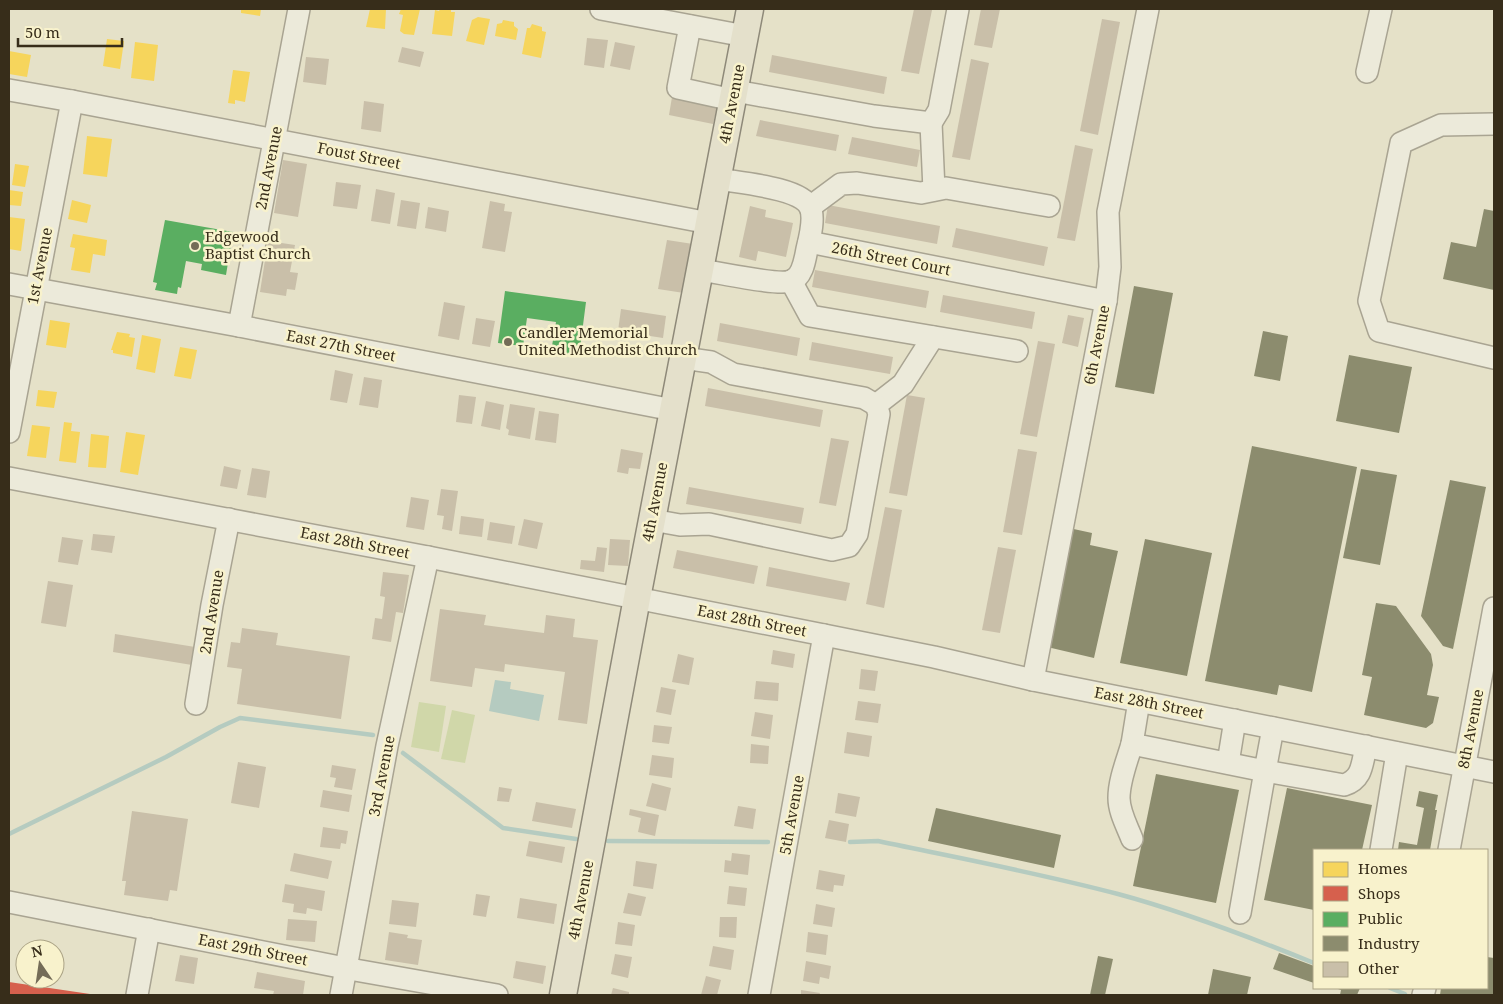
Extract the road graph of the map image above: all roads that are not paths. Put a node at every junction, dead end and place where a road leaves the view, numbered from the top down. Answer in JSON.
{"nodes":[{"id":1,"x":299,"y":9,"type":"edge"},
{"id":2,"x":601,"y":9,"type":"edge"},
{"id":3,"x":750,"y":9,"type":"edge"},
{"id":4,"x":958,"y":9,"type":"edge"},
{"id":5,"x":1148,"y":9,"type":"edge"},
{"id":6,"x":1381,"y":9,"type":"edge"},
{"id":7,"x":690,"y":26,"type":"junction"},
{"id":8,"x":745,"y":36,"type":"junction"},
{"id":9,"x":1367,"y":72,"type":"dead end"},
{"id":10,"x":9,"y":90,"type":"edge"},
{"id":11,"x":734,"y":95,"type":"junction"},
{"id":12,"x":72,"y":101,"type":"junction"},
{"id":13,"x":931,"y":123,"type":"junction"},
{"id":14,"x":1494,"y":124,"type":"edge"},
{"id":15,"x":275,"y":140,"type":"junction"},
{"id":16,"x":718,"y":179,"type":"junction"},
{"id":17,"x":934,"y":190,"type":"junction"},
{"id":18,"x":810,"y":206,"type":"junction"},
{"id":19,"x":1049,"y":206,"type":"dead end"},
{"id":20,"x":709,"y":223,"type":"junction"},
{"id":21,"x":808,"y":242,"type":"junction"},
{"id":22,"x":700,"y":270,"type":"junction"},
{"id":23,"x":791,"y":281,"type":"junction"},
{"id":24,"x":9,"y":284,"type":"edge"},
{"id":25,"x":35,"y":289,"type":"junction"},
{"id":26,"x":1106,"y":301,"type":"junction"},
{"id":27,"x":239,"y":326,"type":"junction"},
{"id":28,"x":934,"y":337,"type":"junction"},
{"id":29,"x":1018,"y":351,"type":"dead end"},
{"id":30,"x":683,"y":358,"type":"junction"},
{"id":31,"x":1494,"y":358,"type":"edge"},
{"id":32,"x":876,"y":405,"type":"junction"},
{"id":33,"x":673,"y":410,"type":"junction"},
{"id":34,"x":9,"y":432,"type":"edge"},
{"id":35,"x":9,"y":478,"type":"edge"},
{"id":36,"x":229,"y":519,"type":"junction"},
{"id":37,"x":652,"y":520,"type":"junction"},
{"id":38,"x":428,"y":557,"type":"junction"},
{"id":39,"x":637,"y":598,"type":"junction"},
{"id":40,"x":1494,"y":608,"type":"edge"},
{"id":41,"x":824,"y":635,"type":"junction"},
{"id":42,"x":1033,"y":680,"type":"junction"},
{"id":43,"x":1139,"y":701,"type":"junction"},
{"id":44,"x":196,"y":704,"type":"dead end"},
{"id":45,"x":1235,"y":720,"type":"junction"},
{"id":46,"x":1273,"y":728,"type":"junction"},
{"id":47,"x":1132,"y":744,"type":"junction"},
{"id":48,"x":1366,"y":746,"type":"junction"},
{"id":49,"x":1397,"y":753,"type":"junction"},
{"id":50,"x":1228,"y":763,"type":"junction"},
{"id":51,"x":1464,"y":766,"type":"junction"},
{"id":52,"x":1265,"y":770,"type":"junction"},
{"id":53,"x":1494,"y":772,"type":"edge"},
{"id":54,"x":1132,"y":839,"type":"dead end"},
{"id":55,"x":1381,"y":849,"type":"edge"},
{"id":56,"x":1449,"y":849,"type":"edge"},
{"id":57,"x":9,"y":902,"type":"edge"},
{"id":58,"x":1240,"y":913,"type":"dead end"},
{"id":59,"x":149,"y":929,"type":"junction"},
{"id":60,"x":346,"y":968,"type":"junction"},
{"id":61,"x":137,"y":995,"type":"edge"},
{"id":62,"x":341,"y":995,"type":"edge"},
{"id":63,"x":497,"y":995,"type":"edge"},
{"id":64,"x":563,"y":995,"type":"edge"},
{"id":65,"x":759,"y":995,"type":"edge"}],
"edges":[{"from":1,"to":15,"type":"street","name":"2nd Avenue"},
{"from":2,"to":7,"type":"street"},
{"from":3,"to":8,"type":"main road","name":"4th Avenue"},
{"from":4,"to":13,"type":"street"},
{"from":5,"to":26,"type":"street","name":"6th Avenue"},
{"from":6,"to":9,"type":"street"},
{"from":7,"to":8,"type":"street"},
{"from":7,"to":11,"type":"street"},
{"from":8,"to":11,"type":"main road","name":"4th Avenue"},
{"from":10,"to":12,"type":"street","name":"Foust Street"},
{"from":11,"to":13,"type":"street"},
{"from":11,"to":16,"type":"main road","name":"4th Avenue"},
{"from":12,"to":15,"type":"street","name":"Foust Street"},
{"from":12,"to":25,"type":"street","name":"1st Avenue"},
{"from":13,"to":17,"type":"street"},
{"from":14,"to":31,"type":"street"},
{"from":15,"to":20,"type":"street","name":"Foust Street"},
{"from":15,"to":27,"type":"street","name":"2nd Avenue"},
{"from":16,"to":18,"type":"street"},
{"from":16,"to":20,"type":"main road","name":"4th Avenue"},
{"from":17,"to":18,"type":"street"},
{"from":17,"to":19,"type":"street"},
{"from":18,"to":21,"type":"street"},
{"from":20,"to":22,"type":"main road","name":"4th Avenue"},
{"from":21,"to":23,"type":"street"},
{"from":21,"to":26,"type":"street","name":"26th Street Court"},
{"from":22,"to":23,"type":"street"},
{"from":22,"to":30,"type":"main road","name":"4th Avenue"},
{"from":23,"to":28,"type":"street"},
{"from":24,"to":25,"type":"street","name":"East 27th Street"},
{"from":25,"to":27,"type":"street","name":"East 27th Street"},
{"from":25,"to":34,"type":"street","name":"1st Avenue"},
{"from":26,"to":42,"type":"street","name":"6th Avenue"},
{"from":27,"to":33,"type":"street","name":"East 27th Street"},
{"from":28,"to":29,"type":"street"},
{"from":28,"to":32,"type":"street"},
{"from":30,"to":32,"type":"street"},
{"from":30,"to":33,"type":"main road","name":"4th Avenue"},
{"from":32,"to":37,"type":"street"},
{"from":33,"to":37,"type":"main road","name":"4th Avenue"},
{"from":35,"to":36,"type":"street","name":"East 28th Street"},
{"from":36,"to":38,"type":"street","name":"East 28th Street"},
{"from":36,"to":44,"type":"street","name":"2nd Avenue"},
{"from":37,"to":39,"type":"main road","name":"4th Avenue"},
{"from":38,"to":39,"type":"street","name":"East 28th Street"},
{"from":38,"to":60,"type":"street","name":"3rd Avenue"},
{"from":39,"to":41,"type":"street","name":"East 28th Street"},
{"from":39,"to":64,"type":"main road","name":"4th Avenue"},
{"from":40,"to":51,"type":"street","name":"8th Avenue"},
{"from":41,"to":42,"type":"street","name":"East 28th Street"},
{"from":41,"to":65,"type":"street","name":"5th Avenue"},
{"from":42,"to":43,"type":"street","name":"East 28th Street"},
{"from":43,"to":45,"type":"street","name":"East 28th Street"},
{"from":43,"to":47,"type":"street"},
{"from":45,"to":46,"type":"street","name":"East 28th Street"},
{"from":45,"to":50,"type":"street"},
{"from":46,"to":48,"type":"street","name":"East 28th Street"},
{"from":46,"to":52,"type":"street"},
{"from":47,"to":50,"type":"street"},
{"from":47,"to":54,"type":"street"},
{"from":48,"to":49,"type":"street","name":"East 28th Street"},
{"from":48,"to":52,"type":"street"},
{"from":49,"to":51,"type":"street","name":"East 28th Street"},
{"from":49,"to":55,"type":"street"},
{"from":50,"to":52,"type":"street"},
{"from":51,"to":53,"type":"street","name":"East 28th Street"},
{"from":51,"to":56,"type":"street","name":"8th Avenue"},
{"from":52,"to":58,"type":"street"},
{"from":57,"to":59,"type":"street","name":"East 29th Street"},
{"from":59,"to":60,"type":"street","name":"East 29th Street"},
{"from":59,"to":61,"type":"street"},
{"from":60,"to":62,"type":"street","name":"3rd Avenue"},
{"from":60,"to":63,"type":"street","name":"East 29th Street"}]}
